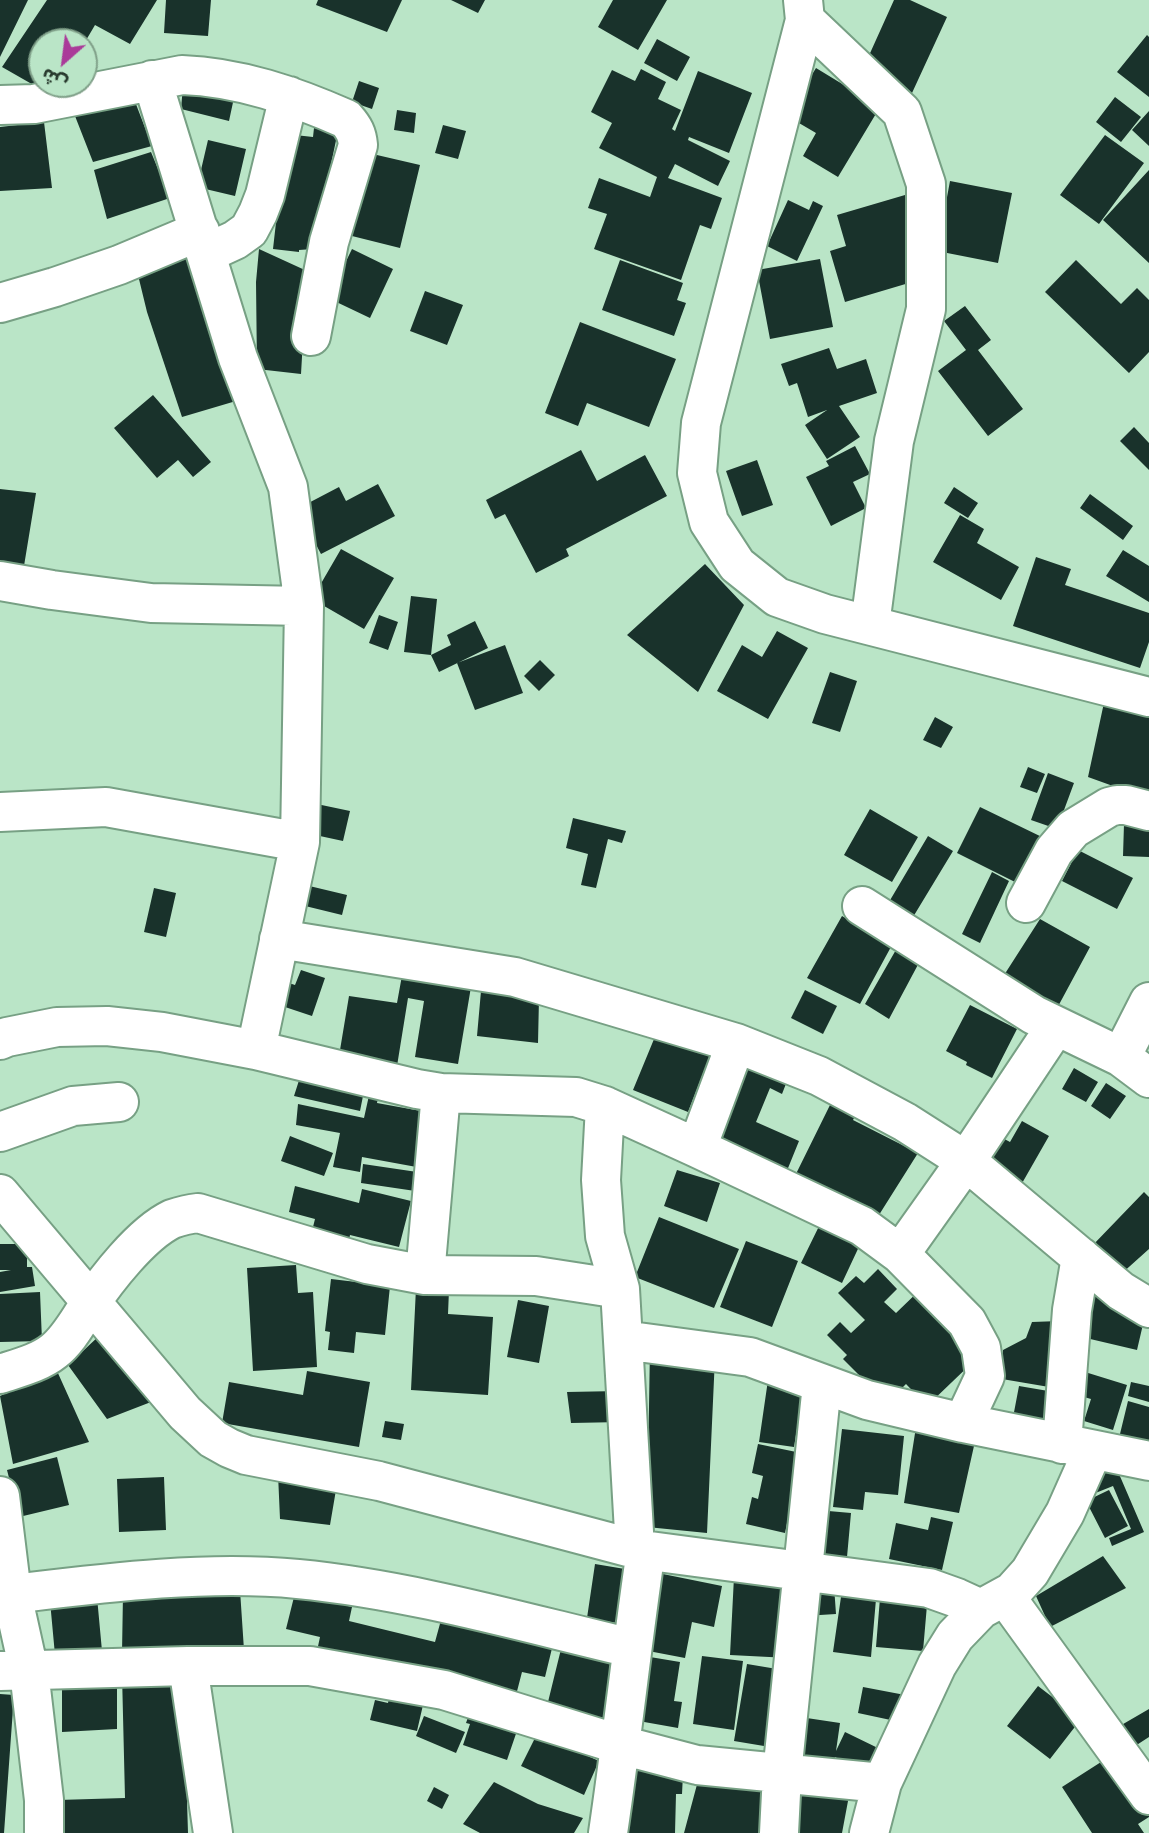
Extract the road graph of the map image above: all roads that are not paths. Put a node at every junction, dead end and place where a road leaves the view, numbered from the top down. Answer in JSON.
{"nodes":[{"id":1,"x":804,"y":10,"type":"edge"},
{"id":2,"x":152,"y":80,"type":"junction"},
{"id":3,"x":289,"y":96,"type":"junction"},
{"id":4,"x":0,"y":106,"type":"edge"},
{"id":5,"x":203,"y":242,"type":"junction"},
{"id":6,"x":0,"y":303,"type":"edge"},
{"id":7,"x":311,"y":336,"type":"dead end"},
{"id":8,"x":0,"y":581,"type":"edge"},
{"id":9,"x":304,"y":607,"type":"junction"},
{"id":10,"x":870,"y":625,"type":"junction"},
{"id":11,"x":1149,"y":697,"type":"edge"},
{"id":12,"x":1149,"y":811,"type":"edge"},
{"id":13,"x":0,"y":812,"type":"edge"},
{"id":14,"x":300,"y":842,"type":"junction"},
{"id":15,"x":1026,"y":903,"type":"dead end"},
{"id":16,"x":862,"y":906,"type":"dead end"},
{"id":17,"x":279,"y":939,"type":"junction"},
{"id":18,"x":1149,"y":1002,"type":"edge"},
{"id":19,"x":1056,"y":1026,"type":"junction"},
{"id":20,"x":0,"y":1040,"type":"edge"},
{"id":21,"x":736,"y":1043,"type":"junction"},
{"id":22,"x":256,"y":1050,"type":"junction"},
{"id":23,"x":1135,"y":1068,"type":"edge"},
{"id":24,"x":441,"y":1093,"type":"junction"},
{"id":25,"x":119,"y":1102,"type":"dead end"},
{"id":26,"x":605,"y":1106,"type":"junction"},
{"id":27,"x":0,"y":1132,"type":"edge"},
{"id":28,"x":697,"y":1147,"type":"junction"},
{"id":29,"x":966,"y":1161,"type":"junction"},
{"id":30,"x":0,"y":1194,"type":"edge"},
{"id":31,"x":900,"y":1254,"type":"junction"},
{"id":32,"x":1081,"y":1257,"type":"junction"},
{"id":33,"x":425,"y":1275,"type":"junction"},
{"id":34,"x":620,"y":1289,"type":"junction"},
{"id":35,"x":91,"y":1303,"type":"junction"},
{"id":36,"x":1149,"y":1308,"type":"edge"},
{"id":37,"x":623,"y":1340,"type":"junction"},
{"id":38,"x":0,"y":1374,"type":"edge"},
{"id":39,"x":822,"y":1384,"type":"junction"},
{"id":40,"x":964,"y":1423,"type":"junction"},
{"id":41,"x":1077,"y":1447,"type":"junction"},
{"id":42,"x":1149,"y":1461,"type":"edge"},
{"id":43,"x":0,"y":1496,"type":"edge"},
{"id":44,"x":640,"y":1550,"type":"junction"},
{"id":45,"x":802,"y":1572,"type":"junction"},
{"id":46,"x":7,"y":1582,"type":"edge"},
{"id":47,"x":993,"y":1603,"type":"junction"},
{"id":48,"x":631,"y":1648,"type":"junction"},
{"id":49,"x":188,"y":1665,"type":"junction"},
{"id":50,"x":15,"y":1671,"type":"edge"},
{"id":51,"x":621,"y":1745,"type":"junction"},
{"id":52,"x":782,"y":1774,"type":"junction"},
{"id":53,"x":882,"y":1783,"type":"junction"},
{"id":54,"x":1149,"y":1795,"type":"edge"},
{"id":55,"x":44,"y":1833,"type":"edge"},
{"id":56,"x":213,"y":1833,"type":"edge"},
{"id":57,"x":608,"y":1833,"type":"edge"},
{"id":58,"x":779,"y":1833,"type":"edge"},
{"id":59,"x":869,"y":1833,"type":"edge"}],
"edges":[{"from":1,"to":10,"type":"street"},
{"from":1,"to":10,"type":"street"},
{"from":2,"to":3,"type":"street"},
{"from":2,"to":4,"type":"street"},
{"from":2,"to":5,"type":"street"},
{"from":3,"to":5,"type":"street"},
{"from":3,"to":7,"type":"street"},
{"from":5,"to":6,"type":"street"},
{"from":5,"to":9,"type":"street"},
{"from":8,"to":9,"type":"street"},
{"from":9,"to":14,"type":"street"},
{"from":10,"to":11,"type":"street"},
{"from":12,"to":15,"type":"street"},
{"from":13,"to":14,"type":"street"},
{"from":14,"to":17,"type":"street"},
{"from":16,"to":19,"type":"street"},
{"from":17,"to":21,"type":"street"},
{"from":17,"to":22,"type":"street"},
{"from":18,"to":23,"type":"street"},
{"from":19,"to":23,"type":"street"},
{"from":19,"to":29,"type":"street"},
{"from":20,"to":22,"type":"street"},
{"from":21,"to":28,"type":"street"},
{"from":21,"to":29,"type":"street"},
{"from":22,"to":24,"type":"street"},
{"from":24,"to":26,"type":"street"},
{"from":24,"to":33,"type":"street"},
{"from":25,"to":27,"type":"street"},
{"from":26,"to":28,"type":"street"},
{"from":26,"to":34,"type":"street"},
{"from":28,"to":31,"type":"street"},
{"from":29,"to":31,"type":"street"},
{"from":29,"to":32,"type":"street"},
{"from":30,"to":35,"type":"street"},
{"from":31,"to":40,"type":"street"},
{"from":32,"to":36,"type":"street"},
{"from":32,"to":41,"type":"street"},
{"from":33,"to":34,"type":"street"},
{"from":33,"to":35,"type":"street"},
{"from":34,"to":37,"type":"street"},
{"from":35,"to":38,"type":"street"},
{"from":35,"to":44,"type":"street"},
{"from":37,"to":39,"type":"street"},
{"from":37,"to":44,"type":"street"},
{"from":39,"to":40,"type":"street"},
{"from":39,"to":45,"type":"street"},
{"from":40,"to":41,"type":"street"},
{"from":41,"to":42,"type":"street"},
{"from":41,"to":47,"type":"street"},
{"from":43,"to":46,"type":"street"},
{"from":44,"to":45,"type":"street"},
{"from":44,"to":48,"type":"street"},
{"from":45,"to":47,"type":"street"},
{"from":45,"to":52,"type":"street"},
{"from":46,"to":48,"type":"street"},
{"from":46,"to":50,"type":"street"},
{"from":47,"to":53,"type":"street"},
{"from":47,"to":54,"type":"street"},
{"from":48,"to":51,"type":"street"},
{"from":49,"to":50,"type":"street"},
{"from":49,"to":51,"type":"street"},
{"from":49,"to":56,"type":"street"},
{"from":50,"to":55,"type":"street"},
{"from":51,"to":52,"type":"street"},
{"from":51,"to":57,"type":"street"},
{"from":52,"to":53,"type":"street"},
{"from":52,"to":58,"type":"street"},
{"from":53,"to":59,"type":"street"}]}
